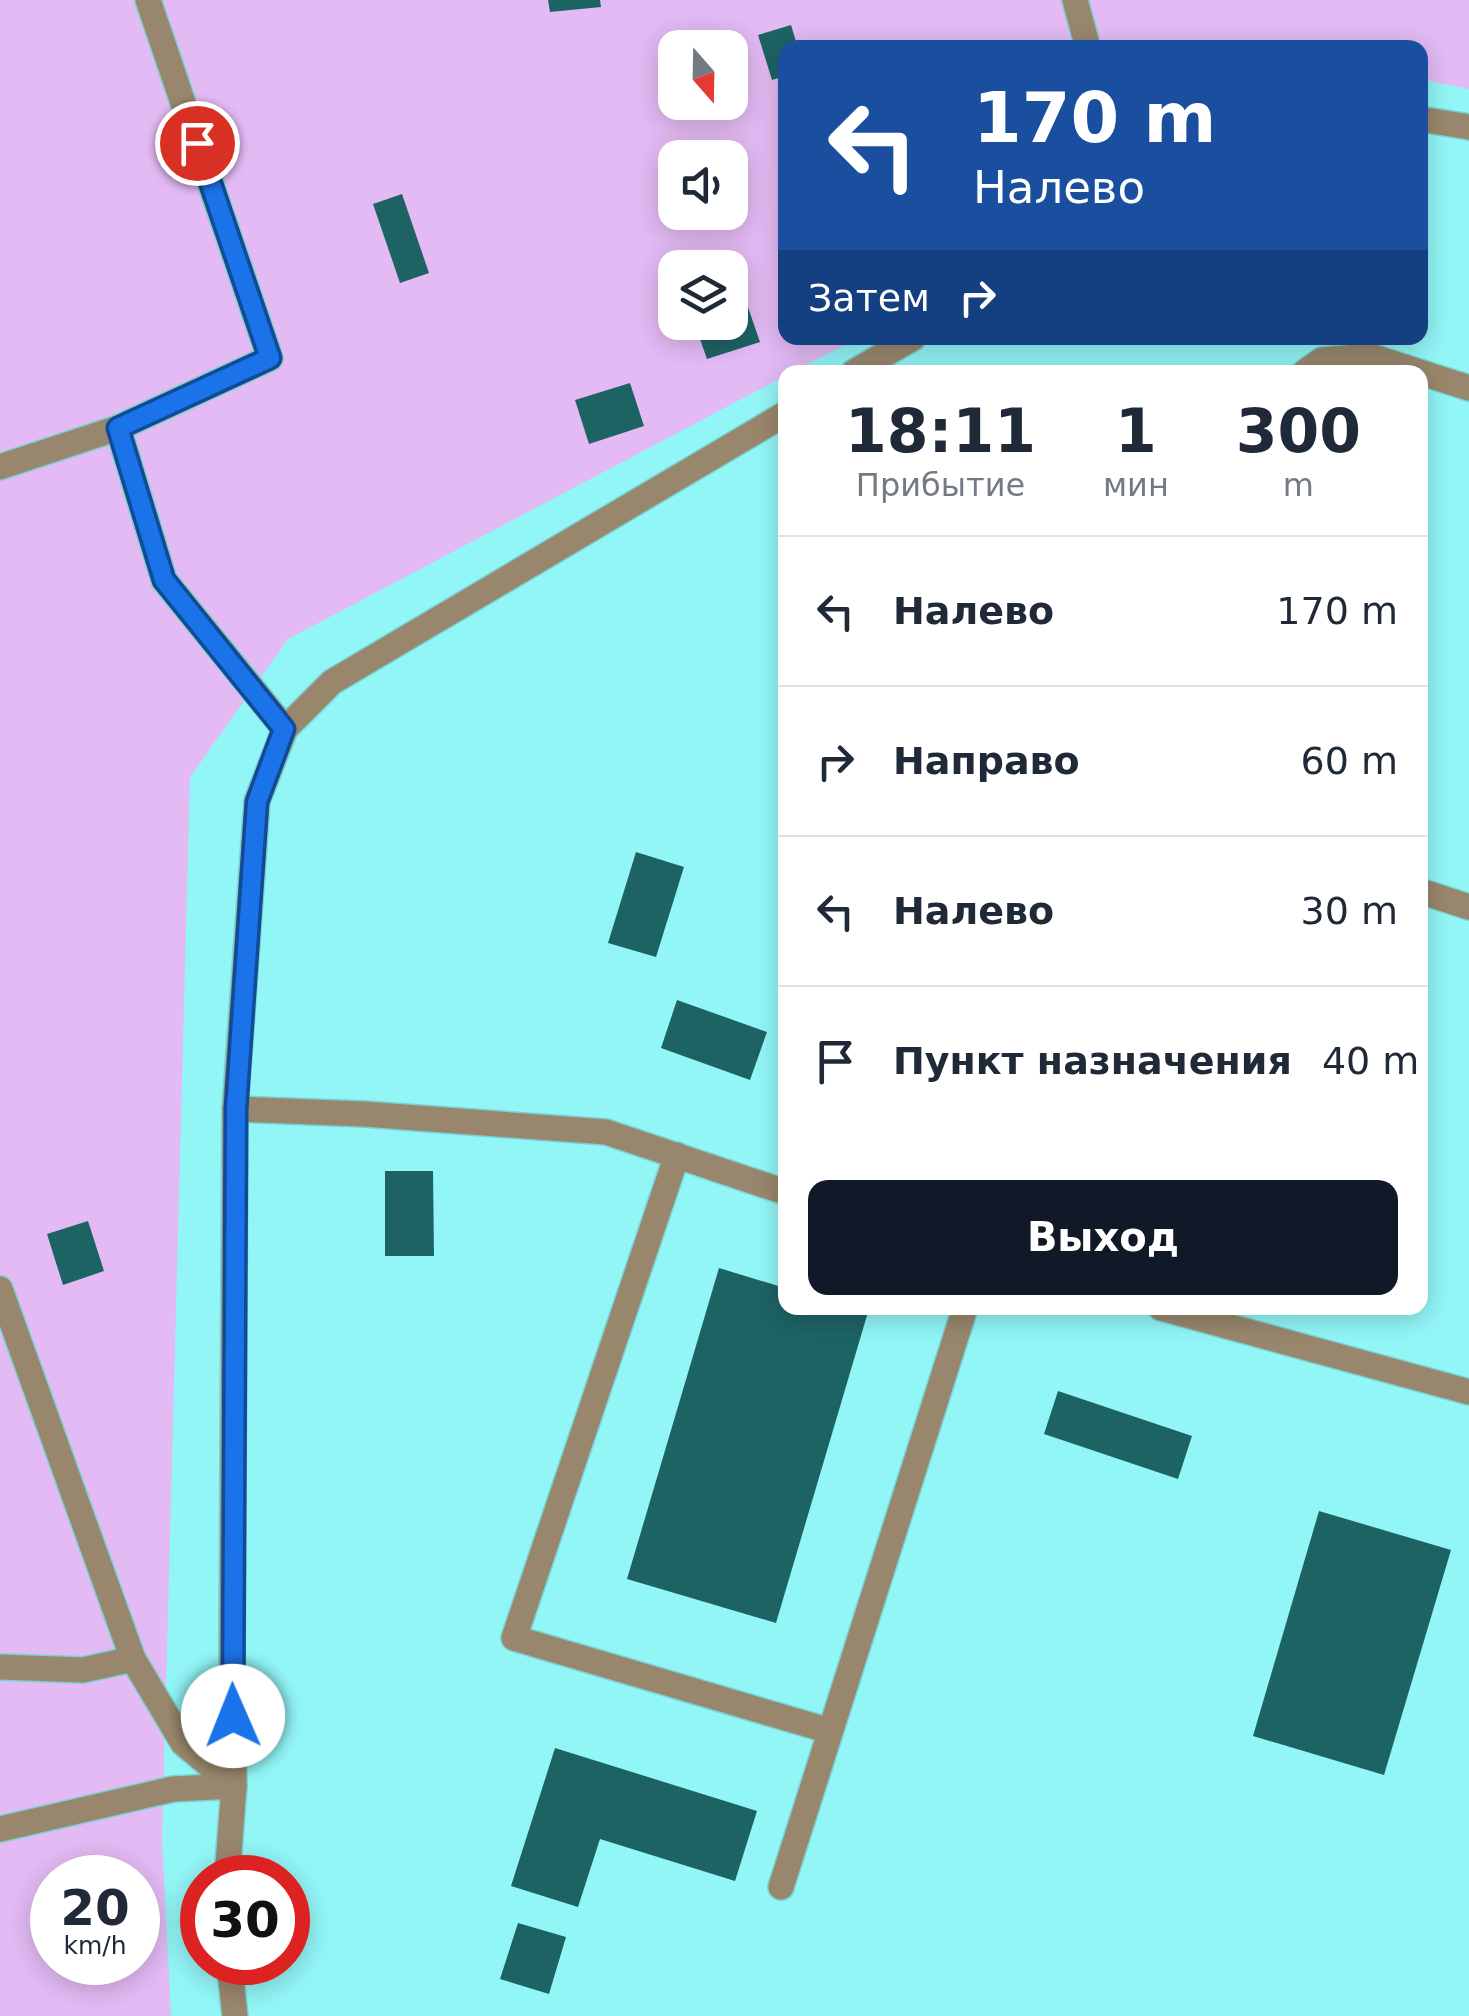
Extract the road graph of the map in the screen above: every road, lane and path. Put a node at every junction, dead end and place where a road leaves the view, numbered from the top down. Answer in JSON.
{"nodes":[{"id":1,"x":148,"y":0,"type":"edge"},
{"id":2,"x":1074,"y":0,"type":"edge"},
{"id":3,"x":1086,"y":40,"type":"edge"},
{"id":4,"x":1428,"y":120,"type":"edge"},
{"id":5,"x":1469,"y":127,"type":"edge"},
{"id":6,"x":902,"y":345,"type":"edge"},
{"id":7,"x":866,"y":365,"type":"edge"},
{"id":8,"x":1315,"y":365,"type":"edge"},
{"id":9,"x":1398,"y":365,"type":"edge"},
{"id":10,"x":1428,"y":375,"type":"edge"},
{"id":11,"x":1469,"y":388,"type":"edge"},
{"id":12,"x":778,"y":418,"type":"edge"},
{"id":13,"x":118,"y":428,"type":"junction"},
{"id":14,"x":0,"y":467,"type":"edge"},
{"id":15,"x":284,"y":729,"type":"junction"},
{"id":16,"x":1428,"y":894,"type":"edge"},
{"id":17,"x":1469,"y":906,"type":"edge"},
{"id":18,"x":236,"y":1109,"type":"junction"},
{"id":19,"x":677,"y":1155,"type":"junction"},
{"id":20,"x":778,"y":1190,"type":"edge"},
{"id":21,"x":0,"y":1289,"type":"edge"},
{"id":22,"x":963,"y":1315,"type":"edge"},
{"id":23,"x":1186,"y":1315,"type":"edge"},
{"id":24,"x":1469,"y":1392,"type":"edge"},
{"id":25,"x":133,"y":1659,"type":"junction"},
{"id":26,"x":0,"y":1667,"type":"edge"},
{"id":27,"x":830,"y":1731,"type":"junction"},
{"id":28,"x":234,"y":1786,"type":"junction"},
{"id":29,"x":0,"y":1830,"type":"edge"},
{"id":30,"x":229,"y":1855,"type":"edge"},
{"id":31,"x":780,"y":1886,"type":"dead end"},
{"id":32,"x":232,"y":1985,"type":"edge"},
{"id":33,"x":235,"y":2016,"type":"edge"}],
"edges":[{"from":1,"to":13,"type":"street"},
{"from":2,"to":3,"type":"street"},
{"from":4,"to":5,"type":"street"},
{"from":6,"to":7,"type":"street"},
{"from":8,"to":9,"type":"street"},
{"from":10,"to":11,"type":"street"},
{"from":12,"to":15,"type":"street"},
{"from":13,"to":14,"type":"street"},
{"from":13,"to":15,"type":"street"},
{"from":15,"to":18,"type":"street"},
{"from":16,"to":17,"type":"street"},
{"from":18,"to":19,"type":"street"},
{"from":18,"to":28,"type":"street"},
{"from":19,"to":20,"type":"street"},
{"from":19,"to":27,"type":"street"},
{"from":21,"to":25,"type":"street"},
{"from":22,"to":27,"type":"street"},
{"from":23,"to":24,"type":"street"},
{"from":25,"to":26,"type":"street"},
{"from":25,"to":28,"type":"street"},
{"from":27,"to":31,"type":"street"},
{"from":28,"to":29,"type":"street"},
{"from":28,"to":30,"type":"street"},
{"from":32,"to":33,"type":"street"}]}
